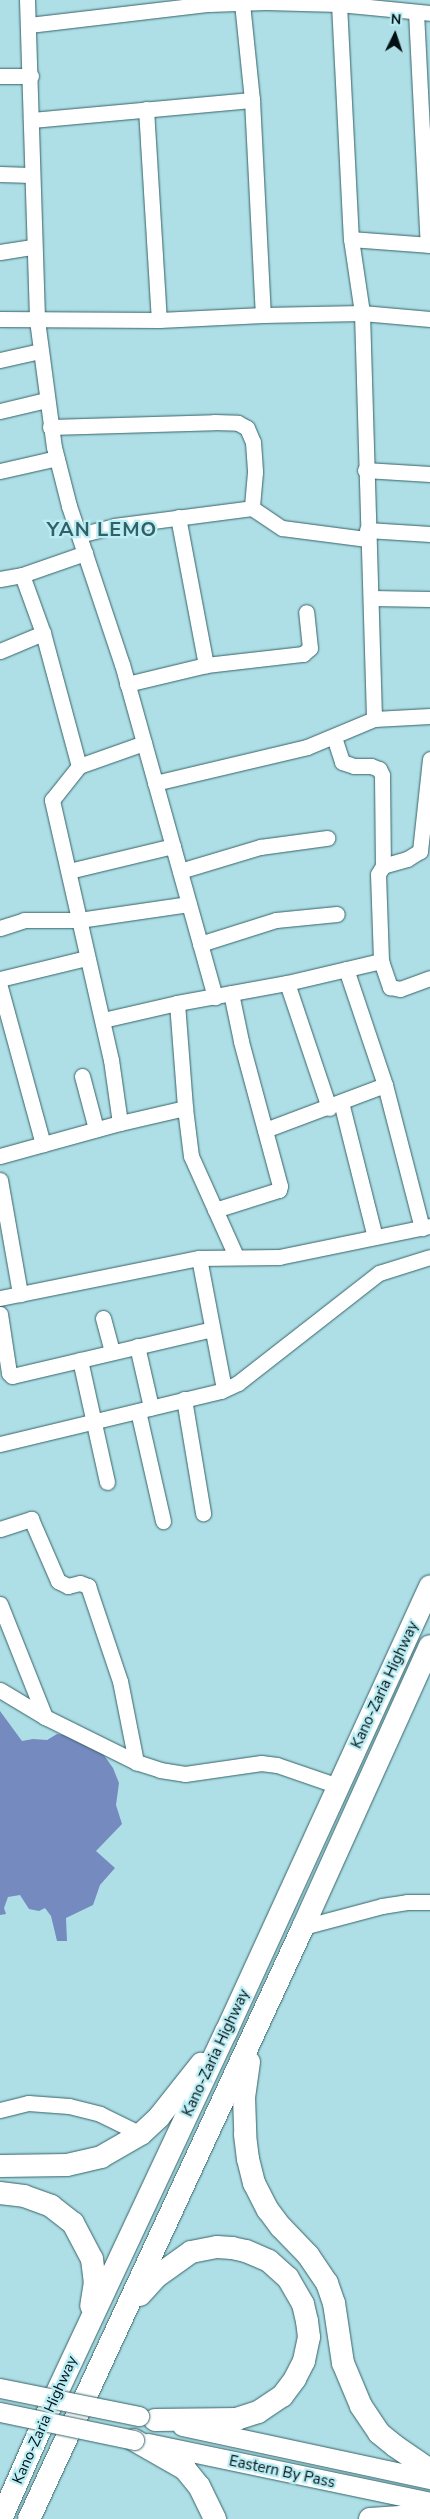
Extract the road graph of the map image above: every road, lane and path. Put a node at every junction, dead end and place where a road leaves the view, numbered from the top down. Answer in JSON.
{"nodes":[{"id":1,"x":27,"y":0,"type":"edge"},
{"id":2,"x":242,"y":2,"type":"junction"},
{"id":3,"x":339,"y":4,"type":"junction"},
{"id":4,"x":423,"y":12,"type":"edge"},
{"id":5,"x":29,"y":25,"type":"junction"},
{"id":6,"x":0,"y":76,"type":"edge"},
{"id":7,"x":31,"y":76,"type":"junction"},
{"id":8,"x":252,"y":100,"type":"junction"},
{"id":9,"x":426,"y":108,"type":"edge"},
{"id":10,"x":146,"y":109,"type":"junction"},
{"id":11,"x":31,"y":120,"type":"junction"},
{"id":12,"x":0,"y":174,"type":"edge"},
{"id":13,"x":31,"y":175,"type":"junction"},
{"id":14,"x":427,"y":182,"type":"edge"},
{"id":15,"x":351,"y":239,"type":"junction"},
{"id":16,"x":429,"y":245,"type":"edge"},
{"id":17,"x":33,"y":247,"type":"junction"},
{"id":18,"x":0,"y":252,"type":"edge"},
{"id":19,"x":362,"y":313,"type":"junction"},
{"id":20,"x":263,"y":315,"type":"junction"},
{"id":21,"x":0,"y":319,"type":"edge"},
{"id":22,"x":430,"y":319,"type":"edge"},
{"id":23,"x":37,"y":320,"type":"junction"},
{"id":24,"x":159,"y":320,"type":"junction"},
{"id":25,"x":40,"y":351,"type":"junction"},
{"id":26,"x":0,"y":360,"type":"edge"},
{"id":27,"x":46,"y":400,"type":"junction"},
{"id":28,"x":0,"y":411,"type":"edge"},
{"id":29,"x":50,"y":427,"type":"junction"},
{"id":30,"x":57,"y":458,"type":"junction"},
{"id":31,"x":365,"y":470,"type":"junction"},
{"id":32,"x":0,"y":471,"type":"edge"},
{"id":33,"x":430,"y":474,"type":"edge"},
{"id":34,"x":252,"y":508,"type":"junction"},
{"id":35,"x":178,"y":517,"type":"junction"},
{"id":36,"x":367,"y":534,"type":"junction"},
{"id":37,"x":430,"y":534,"type":"edge"},
{"id":38,"x":79,"y":535,"type":"junction"},
{"id":39,"x":85,"y":554,"type":"junction"},
{"id":40,"x":22,"y":575,"type":"junction"},
{"id":41,"x":0,"y":579,"type":"edge"},
{"id":42,"x":371,"y":598,"type":"junction"},
{"id":43,"x":430,"y":599,"type":"edge"},
{"id":44,"x":306,"y":612,"type":"dead end"},
{"id":45,"x":43,"y":633,"type":"junction"},
{"id":46,"x":0,"y":651,"type":"edge"},
{"id":47,"x":206,"y":665,"type":"junction"},
{"id":48,"x":127,"y":684,"type":"junction"},
{"id":49,"x":430,"y":716,"type":"edge"},
{"id":50,"x":374,"y":719,"type":"junction"},
{"id":51,"x":334,"y":737,"type":"junction"},
{"id":52,"x":144,"y":743,"type":"junction"},
{"id":53,"x":430,"y":758,"type":"edge"},
{"id":54,"x":430,"y":763,"type":"edge"},
{"id":55,"x":79,"y":766,"type":"junction"},
{"id":56,"x":155,"y":783,"type":"junction"},
{"id":57,"x":328,"y":838,"type":"dead end"},
{"id":58,"x":173,"y":846,"type":"junction"},
{"id":59,"x":383,"y":866,"type":"junction"},
{"id":60,"x":69,"y":871,"type":"junction"},
{"id":61,"x":180,"y":871,"type":"junction"},
{"id":62,"x":189,"y":904,"type":"junction"},
{"id":63,"x":337,"y":914,"type":"dead end"},
{"id":64,"x":79,"y":920,"type":"junction"},
{"id":65,"x":0,"y":928,"type":"edge"},
{"id":66,"x":200,"y":944,"type":"junction"},
{"id":67,"x":87,"y":958,"type":"junction"},
{"id":68,"x":381,"y":961,"type":"junction"},
{"id":69,"x":346,"y":969,"type":"junction"},
{"id":70,"x":430,"y":978,"type":"edge"},
{"id":71,"x":0,"y":979,"type":"edge"},
{"id":72,"x":287,"y":983,"type":"junction"},
{"id":73,"x":0,"y":987,"type":"edge"},
{"id":74,"x":231,"y":993,"type":"junction"},
{"id":75,"x":214,"y":997,"type":"junction"},
{"id":76,"x":177,"y":1004,"type":"junction"},
{"id":77,"x":103,"y":1020,"type":"junction"},
{"id":78,"x":82,"y":1076,"type":"dead end"},
{"id":79,"x":384,"y":1085,"type":"junction"},
{"id":80,"x":335,"y":1105,"type":"junction"},
{"id":81,"x":185,"y":1108,"type":"junction"},
{"id":82,"x":120,"y":1122,"type":"junction"},
{"id":83,"x":96,"y":1129,"type":"junction"},
{"id":84,"x":265,"y":1130,"type":"junction"},
{"id":85,"x":43,"y":1144,"type":"junction"},
{"id":86,"x":0,"y":1156,"type":"edge"},
{"id":87,"x":0,"y":1180,"type":"edge"},
{"id":88,"x":215,"y":1210,"type":"junction"},
{"id":89,"x":426,"y":1227,"type":"edge"},
{"id":90,"x":374,"y":1237,"type":"junction"},
{"id":91,"x":236,"y":1256,"type":"junction"},
{"id":92,"x":430,"y":1257,"type":"edge"},
{"id":93,"x":199,"y":1258,"type":"junction"},
{"id":94,"x":20,"y":1294,"type":"junction"},
{"id":95,"x":0,"y":1298,"type":"edge"},
{"id":96,"x":0,"y":1314,"type":"edge"},
{"id":97,"x":103,"y":1318,"type":"dead end"},
{"id":98,"x":212,"y":1329,"type":"junction"},
{"id":99,"x":137,"y":1346,"type":"junction"},
{"id":100,"x":112,"y":1352,"type":"junction"},
{"id":101,"x":80,"y":1360,"type":"junction"},
{"id":102,"x":224,"y":1389,"type":"junction"},
{"id":103,"x":184,"y":1399,"type":"junction"},
{"id":104,"x":144,"y":1409,"type":"junction"},
{"id":105,"x":92,"y":1423,"type":"junction"},
{"id":106,"x":0,"y":1444,"type":"edge"},
{"id":107,"x":107,"y":1482,"type":"dead end"},
{"id":108,"x":203,"y":1513,"type":"dead end"},
{"id":109,"x":163,"y":1521,"type":"dead end"},
{"id":110,"x":0,"y":1529,"type":"edge"},
{"id":111,"x":430,"y":1587,"type":"edge"},
{"id":112,"x":1,"y":1608,"type":"edge"},
{"id":113,"x":430,"y":1646,"type":"edge"},
{"id":114,"x":0,"y":1690,"type":"edge"},
{"id":115,"x":44,"y":1717,"type":"junction"},
{"id":116,"x":136,"y":1762,"type":"junction"},
{"id":117,"x":338,"y":1786,"type":"junction"},
{"id":118,"x":430,"y":1902,"type":"edge"},
{"id":119,"x":303,"y":1927,"type":"junction"},
{"id":120,"x":226,"y":2032,"type":"junction"},
{"id":121,"x":252,"y":2039,"type":"junction"},
{"id":122,"x":0,"y":2110,"type":"edge"},
{"id":123,"x":141,"y":2134,"type":"junction"},
{"id":124,"x":0,"y":2166,"type":"edge"},
{"id":125,"x":0,"y":2193,"type":"edge"},
{"id":126,"x":126,"y":2311,"type":"junction"},
{"id":127,"x":88,"y":2326,"type":"junction"},
{"id":128,"x":0,"y":2382,"type":"edge"},
{"id":129,"x":10,"y":2390,"type":"edge"},
{"id":130,"x":0,"y":2412,"type":"edge"},
{"id":131,"x":147,"y":2418,"type":"junction"},
{"id":132,"x":134,"y":2440,"type":"junction"},
{"id":133,"x":55,"y":2466,"type":"junction"},
{"id":134,"x":430,"y":2470,"type":"edge"},
{"id":135,"x":430,"y":2479,"type":"edge"},
{"id":136,"x":430,"y":2502,"type":"edge"},
{"id":137,"x":430,"y":2515,"type":"edge"},
{"id":138,"x":1,"y":2518,"type":"edge"},
{"id":139,"x":29,"y":2519,"type":"edge"},
{"id":140,"x":40,"y":2519,"type":"edge"},
{"id":141,"x":215,"y":2519,"type":"edge"},
{"id":142,"x":370,"y":2519,"type":"edge"}],
"edges":[{"from":1,"to":5,"type":"street"},
{"from":2,"to":3,"type":"street"},
{"from":2,"to":5,"type":"street"},
{"from":2,"to":8,"type":"street"},
{"from":3,"to":4,"type":"street"},
{"from":3,"to":15,"type":"street"},
{"from":4,"to":9,"type":"street"},
{"from":5,"to":7,"type":"street"},
{"from":6,"to":7,"type":"street"},
{"from":7,"to":11,"type":"street"},
{"from":8,"to":10,"type":"street"},
{"from":8,"to":20,"type":"street"},
{"from":9,"to":14,"type":"street"},
{"from":10,"to":11,"type":"street"},
{"from":10,"to":24,"type":"street"},
{"from":11,"to":13,"type":"street"},
{"from":12,"to":13,"type":"street"},
{"from":13,"to":17,"type":"street"},
{"from":14,"to":16,"type":"street"},
{"from":15,"to":16,"type":"street"},
{"from":15,"to":19,"type":"street"},
{"from":17,"to":18,"type":"street"},
{"from":17,"to":23,"type":"street"},
{"from":19,"to":20,"type":"street"},
{"from":19,"to":22,"type":"street"},
{"from":19,"to":31,"type":"street"},
{"from":20,"to":24,"type":"street"},
{"from":21,"to":23,"type":"street"},
{"from":23,"to":24,"type":"street"},
{"from":23,"to":25,"type":"street"},
{"from":25,"to":26,"type":"street"},
{"from":25,"to":27,"type":"street"},
{"from":27,"to":28,"type":"street"},
{"from":27,"to":29,"type":"street"},
{"from":29,"to":30,"type":"street"},
{"from":29,"to":34,"type":"street"},
{"from":30,"to":32,"type":"street"},
{"from":30,"to":38,"type":"street"},
{"from":31,"to":33,"type":"street"},
{"from":31,"to":36,"type":"street"},
{"from":34,"to":35,"type":"street"},
{"from":34,"to":36,"type":"street"},
{"from":35,"to":38,"type":"street"},
{"from":35,"to":47,"type":"street"},
{"from":36,"to":37,"type":"street"},
{"from":36,"to":42,"type":"street"},
{"from":38,"to":39,"type":"street"},
{"from":39,"to":40,"type":"street"},
{"from":39,"to":48,"type":"street"},
{"from":40,"to":41,"type":"street"},
{"from":40,"to":45,"type":"street"},
{"from":42,"to":43,"type":"street"},
{"from":42,"to":50,"type":"street"},
{"from":44,"to":47,"type":"street"},
{"from":45,"to":46,"type":"street"},
{"from":45,"to":55,"type":"street"},
{"from":47,"to":48,"type":"street"},
{"from":48,"to":52,"type":"street"},
{"from":49,"to":50,"type":"street"},
{"from":50,"to":51,"type":"street"},
{"from":51,"to":56,"type":"street"},
{"from":51,"to":59,"type":"street"},
{"from":52,"to":55,"type":"street"},
{"from":52,"to":56,"type":"street"},
{"from":53,"to":54,"type":"street"},
{"from":54,"to":59,"type":"street"},
{"from":55,"to":60,"type":"street"},
{"from":56,"to":58,"type":"street"},
{"from":57,"to":61,"type":"street"},
{"from":58,"to":60,"type":"street"},
{"from":58,"to":61,"type":"street"},
{"from":59,"to":68,"type":"street"},
{"from":60,"to":64,"type":"street"},
{"from":61,"to":62,"type":"street"},
{"from":62,"to":64,"type":"street"},
{"from":62,"to":66,"type":"street"},
{"from":63,"to":66,"type":"street"},
{"from":64,"to":65,"type":"street"},
{"from":64,"to":67,"type":"street"},
{"from":66,"to":75,"type":"street"},
{"from":67,"to":71,"type":"street"},
{"from":67,"to":77,"type":"street"},
{"from":68,"to":69,"type":"street"},
{"from":68,"to":70,"type":"street"},
{"from":69,"to":72,"type":"street"},
{"from":69,"to":79,"type":"street"},
{"from":72,"to":74,"type":"street"},
{"from":72,"to":80,"type":"street"},
{"from":73,"to":85,"type":"street"},
{"from":74,"to":75,"type":"street"},
{"from":74,"to":84,"type":"street"},
{"from":75,"to":76,"type":"street"},
{"from":76,"to":77,"type":"street"},
{"from":76,"to":81,"type":"street"},
{"from":77,"to":82,"type":"street"},
{"from":78,"to":83,"type":"street"},
{"from":79,"to":80,"type":"street"},
{"from":79,"to":89,"type":"street"},
{"from":80,"to":84,"type":"street"},
{"from":80,"to":90,"type":"street"},
{"from":81,"to":82,"type":"street"},
{"from":81,"to":88,"type":"street"},
{"from":82,"to":83,"type":"street"},
{"from":83,"to":85,"type":"street"},
{"from":84,"to":88,"type":"street"},
{"from":85,"to":86,"type":"street"},
{"from":87,"to":94,"type":"street"},
{"from":88,"to":91,"type":"street"},
{"from":89,"to":90,"type":"street"},
{"from":90,"to":91,"type":"street"},
{"from":91,"to":93,"type":"street"},
{"from":92,"to":102,"type":"street"},
{"from":93,"to":94,"type":"street"},
{"from":93,"to":98,"type":"street"},
{"from":94,"to":95,"type":"street"},
{"from":96,"to":101,"type":"street"},
{"from":97,"to":100,"type":"street"},
{"from":98,"to":99,"type":"street"},
{"from":98,"to":102,"type":"street"},
{"from":99,"to":100,"type":"street"},
{"from":99,"to":104,"type":"street"},
{"from":100,"to":101,"type":"street"},
{"from":101,"to":105,"type":"street"},
{"from":102,"to":103,"type":"street"},
{"from":103,"to":104,"type":"street"},
{"from":103,"to":108,"type":"street"},
{"from":104,"to":105,"type":"street"},
{"from":104,"to":109,"type":"street"},
{"from":105,"to":106,"type":"street"},
{"from":105,"to":107,"type":"street"},
{"from":110,"to":116,"type":"street"},
{"from":111,"to":117,"type":"highway","name":"Kano-Zaria Highway"},
{"from":112,"to":115,"type":"street"},
{"from":113,"to":119,"type":"highway","name":"Kano-Zaria Highway"},
{"from":114,"to":115,"type":"street"},
{"from":115,"to":116,"type":"street"},
{"from":116,"to":117,"type":"street"},
{"from":117,"to":120,"type":"highway","name":"Kano-Zaria Highway"},
{"from":118,"to":119,"type":"street"},
{"from":119,"to":121,"type":"highway","name":"Kano-Zaria Highway"},
{"from":120,"to":123,"type":"highway"},
{"from":120,"to":127,"type":"highway","name":"Kano-Zaria Highway"},
{"from":121,"to":126,"type":"highway","name":"Kano-Zaria Highway"},
{"from":121,"to":134,"type":"highway"},
{"from":122,"to":123,"type":"street"},
{"from":123,"to":124,"type":"highway"},
{"from":125,"to":127,"type":"highway"},
{"from":126,"to":131,"type":"highway"},
{"from":126,"to":133,"type":"highway","name":"Kano-Zaria Highway"},
{"from":127,"to":138,"type":"highway","name":"Kano-Zaria Highway"},
{"from":128,"to":129,"type":"highway"},
{"from":129,"to":131,"type":"main road","name":"Eastern By Pass","bridge":true},
{"from":130,"to":132,"type":"main road","name":"Eastern By Pass","bridge":true},
{"from":131,"to":135,"type":"main road","name":"Eastern By Pass"},
{"from":132,"to":136,"type":"main road","name":"Eastern By Pass"},
{"from":132,"to":141,"type":"highway"},
{"from":133,"to":139,"type":"highway","name":"Kano-Zaria Highway"},
{"from":133,"to":140,"type":"highway"},
{"from":137,"to":142,"type":"highway"}]}
